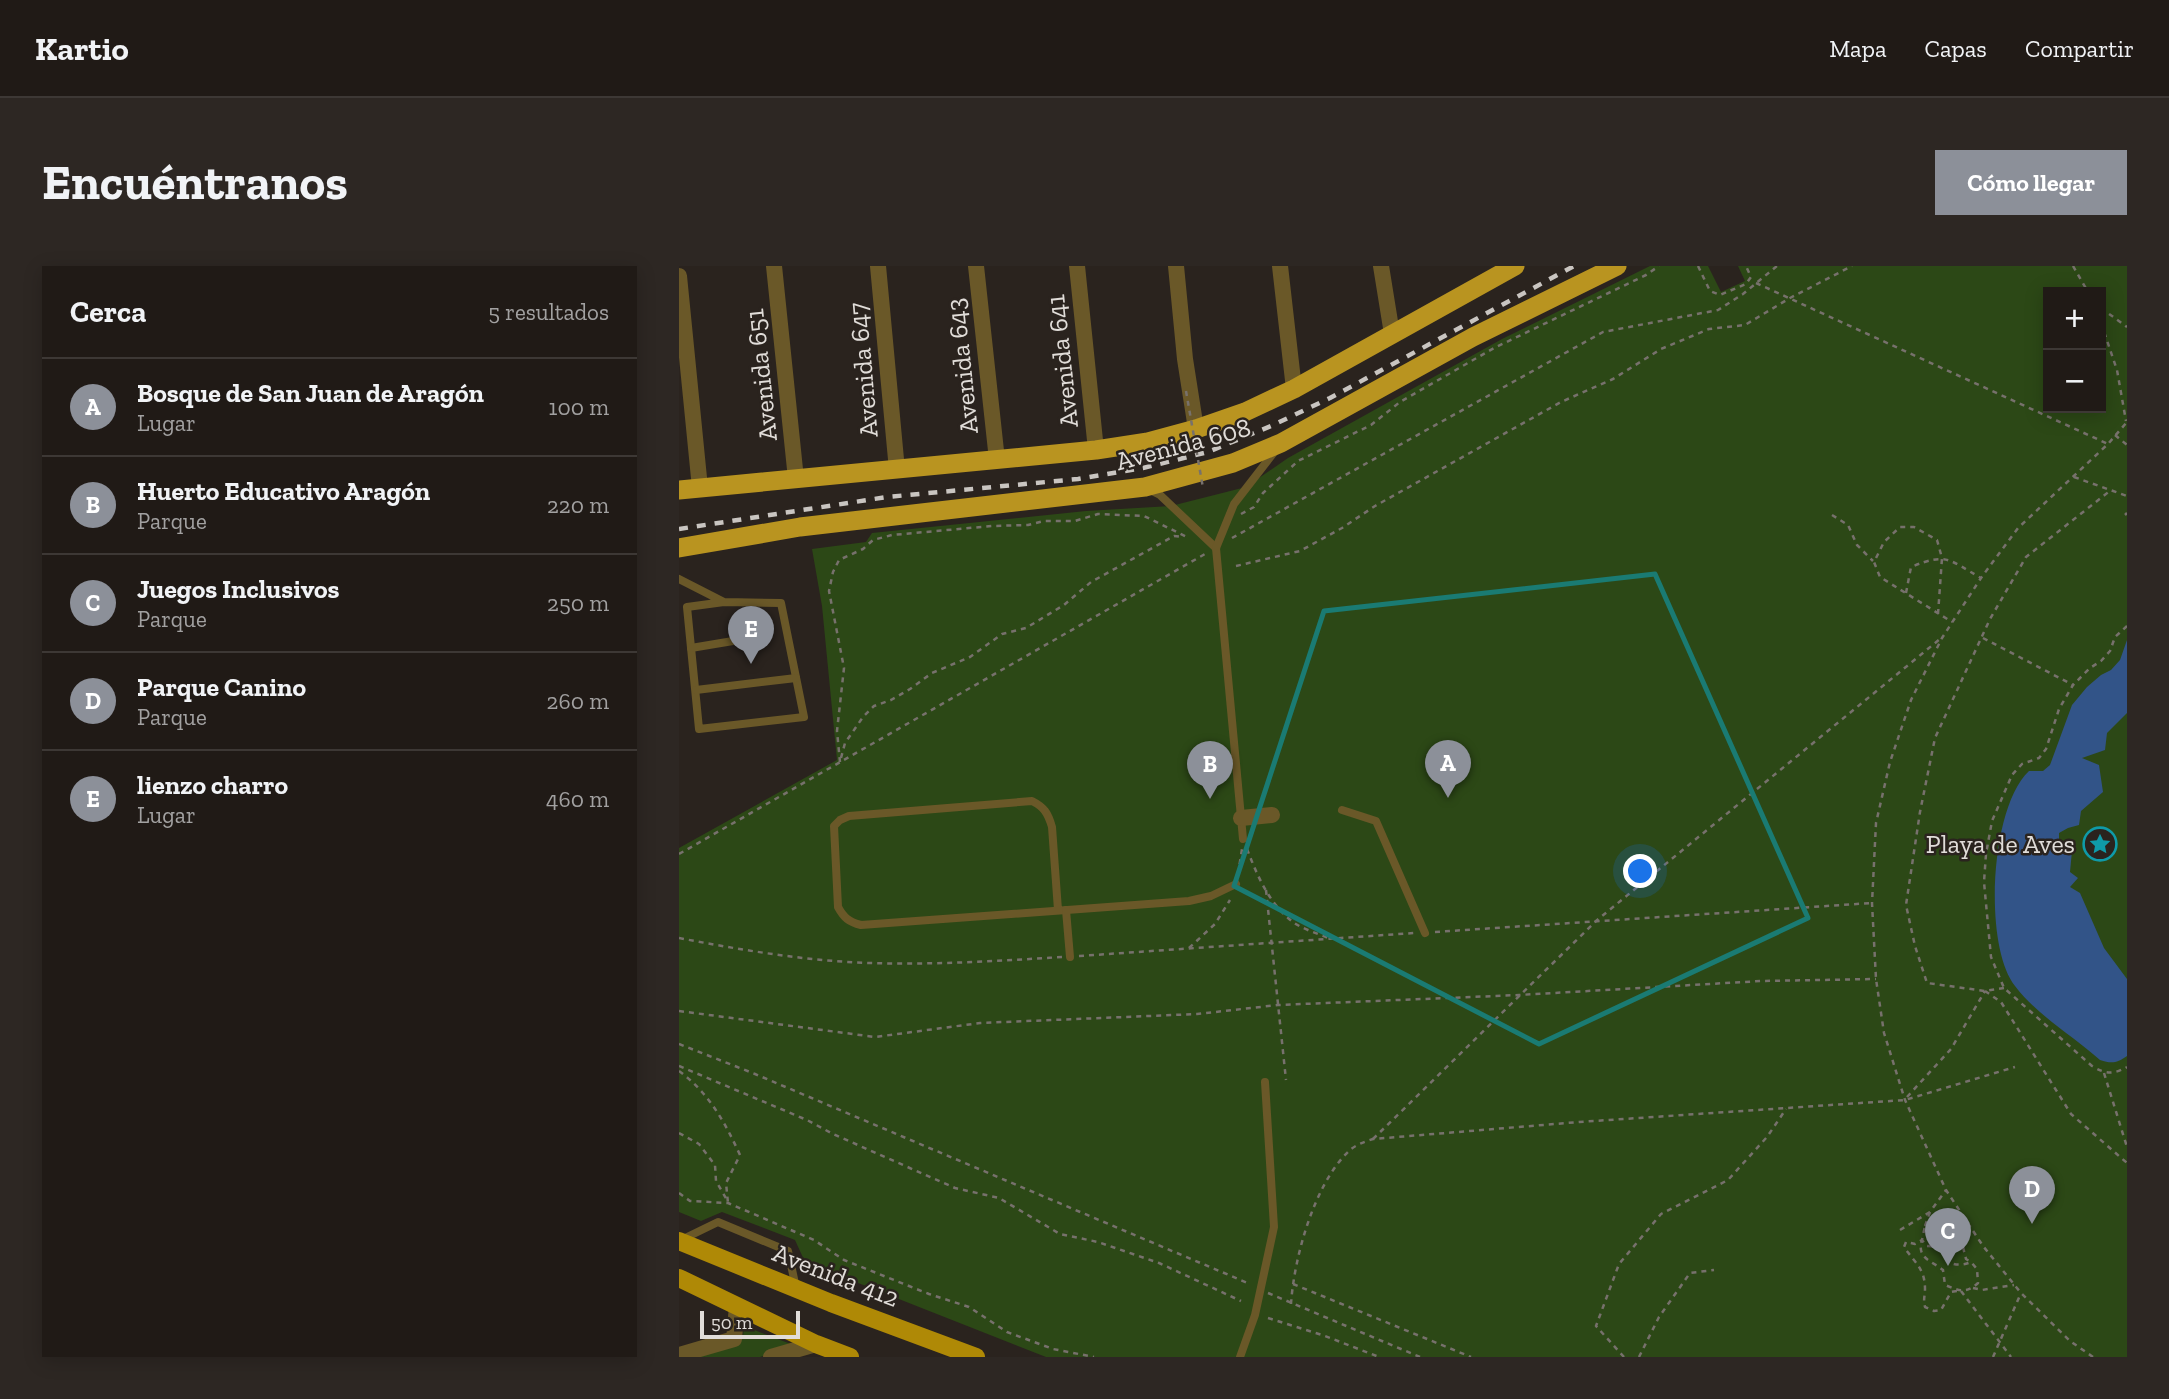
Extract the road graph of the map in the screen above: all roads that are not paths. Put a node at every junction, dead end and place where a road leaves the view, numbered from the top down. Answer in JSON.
{"nodes":[{"id":1,"x":774,"y":266,"type":"edge"},
{"id":2,"x":878,"y":266,"type":"edge"},
{"id":3,"x":976,"y":266,"type":"edge"},
{"id":4,"x":1077,"y":266,"type":"edge"},
{"id":5,"x":1176,"y":266,"type":"edge"},
{"id":6,"x":1280,"y":266,"type":"edge"},
{"id":7,"x":1381,"y":266,"type":"edge"},
{"id":8,"x":1515,"y":266,"type":"edge"},
{"id":9,"x":1617,"y":266,"type":"edge"},
{"id":10,"x":1484,"y":275,"type":"edge"},
{"id":11,"x":679,"y":276,"type":"edge"},
{"id":12,"x":1392,"y":334,"type":"junction"},
{"id":13,"x":1294,"y":388,"type":"junction"},
{"id":14,"x":1196,"y":429,"type":"junction"},
{"id":15,"x":1281,"y":443,"type":"junction"},
{"id":16,"x":1096,"y":450,"type":"junction"},
{"id":17,"x":997,"y":460,"type":"junction"},
{"id":18,"x":897,"y":470,"type":"junction"},
{"id":19,"x":796,"y":479,"type":"junction"},
{"id":20,"x":1145,"y":487,"type":"junction"},
{"id":21,"x":700,"y":488,"type":"junction"},
{"id":22,"x":679,"y":490,"type":"edge"},
{"id":23,"x":679,"y":548,"type":"edge"},
{"id":24,"x":1216,"y":548,"type":"junction"},
{"id":25,"x":679,"y":579,"type":"edge"},
{"id":26,"x":724,"y":602,"type":"junction"},
{"id":27,"x":757,"y":637,"type":"dead end"},
{"id":28,"x":691,"y":649,"type":"junction"},
{"id":29,"x":796,"y":678,"type":"junction"},
{"id":30,"x":695,"y":690,"type":"junction"},
{"id":31,"x":1342,"y":810,"type":"dead end"},
{"id":32,"x":1272,"y":815,"type":"dead end"},
{"id":33,"x":1241,"y":818,"type":"junction"},
{"id":34,"x":1243,"y":839,"type":"road end"},
{"id":35,"x":1236,"y":884,"type":"dead end"},
{"id":36,"x":1062,"y":910,"type":"junction"},
{"id":37,"x":1425,"y":933,"type":"road end"},
{"id":38,"x":1070,"y":957,"type":"road end"},
{"id":39,"x":1265,"y":1082,"type":"dead end"},
{"id":40,"x":680,"y":1241,"type":"edge"},
{"id":41,"x":679,"y":1278,"type":"edge"},
{"id":42,"x":796,"y":1289,"type":"junction"},
{"id":43,"x":737,"y":1306,"type":"junction"},
{"id":44,"x":816,"y":1344,"type":"junction"},
{"id":45,"x":679,"y":1355,"type":"edge"},
{"id":46,"x":771,"y":1357,"type":"edge"},
{"id":47,"x":850,"y":1357,"type":"edge"},
{"id":48,"x":976,"y":1357,"type":"edge"},
{"id":49,"x":1240,"y":1357,"type":"edge"}],
"edges":[{"from":1,"to":19,"type":"street","name":"Avenida 651"},
{"from":2,"to":18,"type":"street","name":"Avenida 647"},
{"from":3,"to":17,"type":"street","name":"Avenida 643"},
{"from":4,"to":16,"type":"street","name":"Avenida 641"},
{"from":5,"to":14,"type":"street"},
{"from":6,"to":13,"type":"street"},
{"from":7,"to":12,"type":"street"},
{"from":8,"to":10,"type":"highway","name":"Avenida 608"},
{"from":9,"to":15,"type":"highway","name":"Avenida 608"},
{"from":10,"to":12,"type":"highway","name":"Avenida 608"},
{"from":11,"to":21,"type":"street"},
{"from":12,"to":13,"type":"highway","name":"Avenida 608"},
{"from":13,"to":14,"type":"highway","name":"Avenida 608"},
{"from":14,"to":16,"type":"highway","name":"Avenida 608"},
{"from":15,"to":20,"type":"highway","name":"Avenida 608"},
{"from":15,"to":24,"type":"lane"},
{"from":16,"to":17,"type":"highway","name":"Avenida 608"},
{"from":17,"to":18,"type":"highway","name":"Avenida 608"},
{"from":18,"to":19,"type":"highway","name":"Avenida 608"},
{"from":19,"to":21,"type":"highway","name":"Avenida 608"},
{"from":20,"to":23,"type":"highway","name":"Avenida 608"},
{"from":20,"to":24,"type":"lane"},
{"from":21,"to":22,"type":"highway","name":"Avenida 608"},
{"from":24,"to":33,"type":"lane"},
{"from":25,"to":26,"type":"lane"},
{"from":26,"to":28,"type":"lane"},
{"from":26,"to":29,"type":"lane"},
{"from":27,"to":28,"type":"lane"},
{"from":28,"to":30,"type":"lane"},
{"from":29,"to":30,"type":"lane"},
{"from":29,"to":30,"type":"lane"},
{"from":31,"to":37,"type":"lane"},
{"from":32,"to":33,"type":"street"},
{"from":33,"to":34,"type":"lane"},
{"from":35,"to":36,"type":"lane"},
{"from":36,"to":36,"type":"lane"},
{"from":36,"to":38,"type":"lane"},
{"from":39,"to":49,"type":"lane"},
{"from":40,"to":42,"type":"main road","name":"Avenida 412"},
{"from":40,"to":42,"type":"lane"},
{"from":41,"to":43,"type":"main road"},
{"from":42,"to":48,"type":"main road","name":"Avenida 412"},
{"from":43,"to":44,"type":"main road"},
{"from":43,"to":45,"type":"street"},
{"from":44,"to":46,"type":"street"},
{"from":44,"to":47,"type":"main road"}]}
